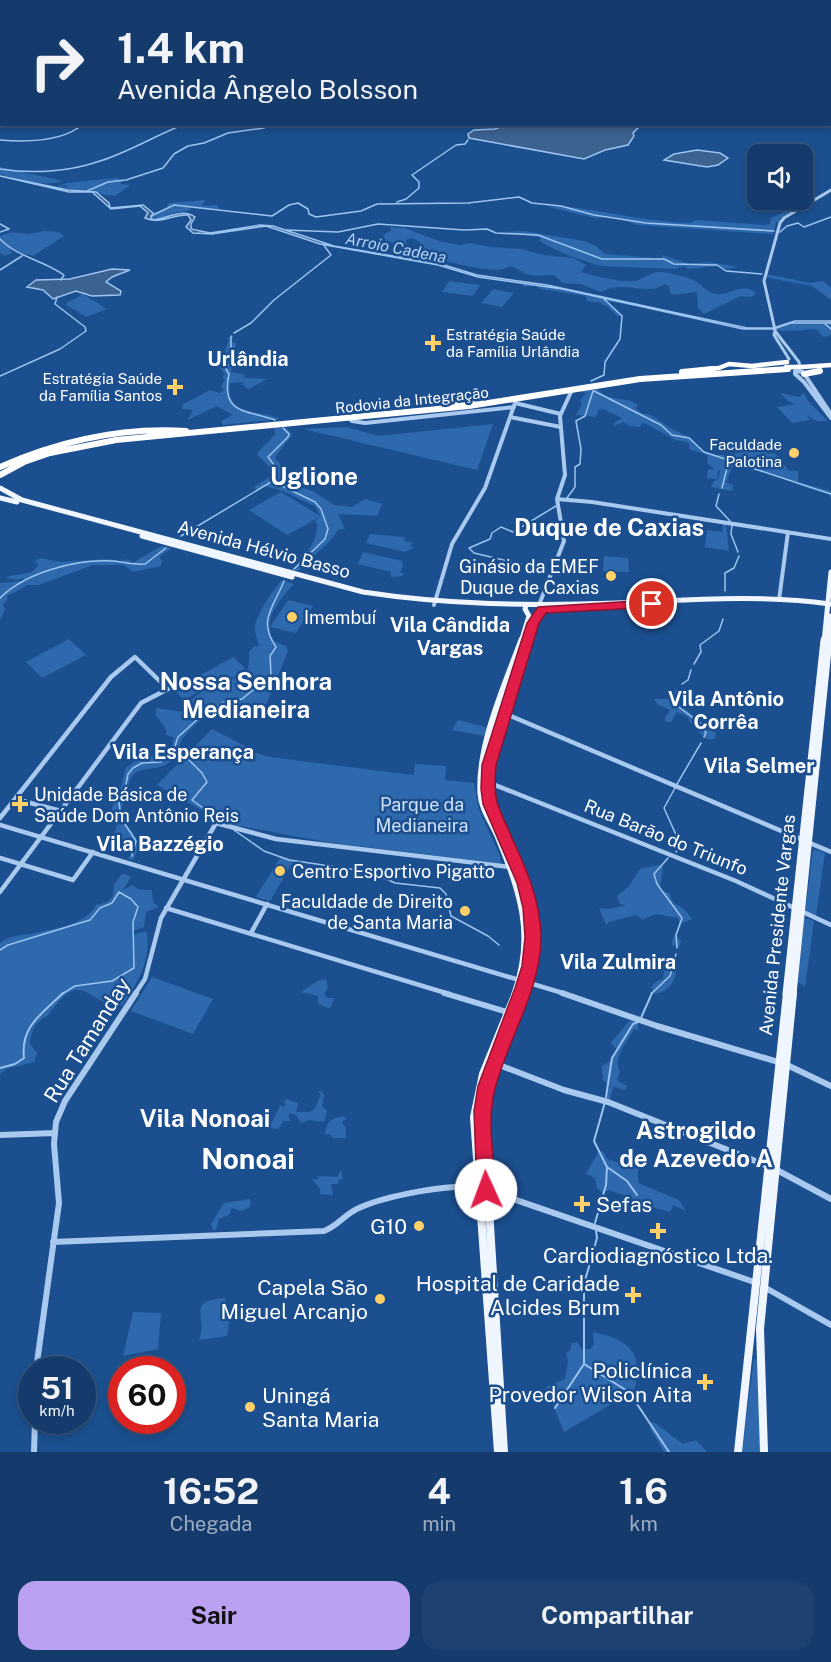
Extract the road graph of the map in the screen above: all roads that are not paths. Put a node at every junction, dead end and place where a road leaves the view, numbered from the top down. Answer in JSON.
{"nodes":[{"id":1,"x":831,"y":190,"type":"edge"},
{"id":2,"x":775,"y":329,"type":"junction"},
{"id":3,"x":775,"y":338,"type":"junction"},
{"id":4,"x":781,"y":340,"type":"junction"},
{"id":5,"x":795,"y":359,"type":"junction"},
{"id":6,"x":788,"y":364,"type":"junction"},
{"id":7,"x":725,"y":365,"type":"junction"},
{"id":8,"x":831,"y":368,"type":"edge"},
{"id":9,"x":697,"y":369,"type":"junction"},
{"id":10,"x":736,"y":370,"type":"junction"},
{"id":11,"x":800,"y":371,"type":"junction"},
{"id":12,"x":713,"y":372,"type":"junction"},
{"id":13,"x":653,"y":375,"type":"junction"},
{"id":14,"x":569,"y":390,"type":"junction"},
{"id":15,"x":487,"y":396,"type":"dead end"},
{"id":16,"x":447,"y":405,"type":"junction"},
{"id":17,"x":514,"y":405,"type":"junction"},
{"id":18,"x":415,"y":410,"type":"junction"},
{"id":19,"x":561,"y":414,"type":"junction"},
{"id":20,"x":831,"y":416,"type":"edge"},
{"id":21,"x":510,"y":417,"type":"junction"},
{"id":22,"x":349,"y":418,"type":"junction"},
{"id":23,"x":311,"y":421,"type":"junction"},
{"id":24,"x":561,"y":427,"type":"junction"},
{"id":25,"x":195,"y":433,"type":"junction"},
{"id":26,"x":0,"y":471,"type":"edge"},
{"id":27,"x":0,"y":483,"type":"edge"},
{"id":28,"x":0,"y":488,"type":"edge"},
{"id":29,"x":7,"y":493,"type":"junction"},
{"id":30,"x":0,"y":497,"type":"edge"},
{"id":31,"x":557,"y":499,"type":"junction"},
{"id":32,"x":788,"y":532,"type":"junction"},
{"id":33,"x":831,"y":539,"type":"edge"},
{"id":34,"x":180,"y":545,"type":"junction"},
{"id":35,"x":831,"y":572,"type":"edge"},
{"id":36,"x":541,"y":598,"type":"junction"},
{"id":37,"x":779,"y":598,"type":"junction"},
{"id":38,"x":434,"y":603,"type":"junction"},
{"id":39,"x":829,"y":605,"type":"edge"},
{"id":40,"x":528,"y":607,"type":"junction"},
{"id":41,"x":540,"y":609,"type":"junction"},
{"id":42,"x":831,"y":616,"type":"edge"},
{"id":43,"x":524,"y":645,"type":"junction"},
{"id":44,"x":820,"y":706,"type":"junction"},
{"id":45,"x":831,"y":708,"type":"edge"},
{"id":46,"x":502,"y":712,"type":"junction"},
{"id":47,"x":831,"y":713,"type":"edge"},
{"id":48,"x":484,"y":779,"type":"junction"},
{"id":49,"x":15,"y":799,"type":"junction"},
{"id":50,"x":61,"y":811,"type":"junction"},
{"id":51,"x":0,"y":818,"type":"edge"},
{"id":52,"x":0,"y":825,"type":"edge"},
{"id":53,"x":41,"y":837,"type":"junction"},
{"id":54,"x":805,"y":842,"type":"junction"},
{"id":55,"x":93,"y":852,"type":"junction"},
{"id":56,"x":831,"y":852,"type":"edge"},
{"id":57,"x":0,"y":858,"type":"edge"},
{"id":58,"x":21,"y":864,"type":"junction"},
{"id":59,"x":515,"y":868,"type":"junction"},
{"id":60,"x":183,"y":879,"type":"junction"},
{"id":61,"x":0,"y":892,"type":"edge"},
{"id":62,"x":267,"y":904,"type":"junction"},
{"id":63,"x":166,"y":908,"type":"junction"},
{"id":64,"x":798,"y":911,"type":"junction"},
{"id":65,"x":831,"y":925,"type":"edge"},
{"id":66,"x":251,"y":933,"type":"junction"},
{"id":67,"x":522,"y":980,"type":"junction"},
{"id":68,"x":507,"y":1012,"type":"junction"},
{"id":69,"x":490,"y":1054,"type":"junction"},
{"id":70,"x":494,"y":1063,"type":"junction"},
{"id":71,"x":782,"y":1063,"type":"junction"},
{"id":72,"x":831,"y":1086,"type":"edge"},
{"id":73,"x":55,"y":1133,"type":"junction"},
{"id":74,"x":0,"y":1136,"type":"edge"},
{"id":75,"x":771,"y":1168,"type":"junction"},
{"id":76,"x":482,"y":1189,"type":"junction"},
{"id":77,"x":831,"y":1199,"type":"edge"},
{"id":78,"x":53,"y":1242,"type":"junction"},
{"id":79,"x":759,"y":1284,"type":"junction"},
{"id":80,"x":831,"y":1325,"type":"edge"},
{"id":81,"x":38,"y":1356,"type":"edge"},
{"id":82,"x":748,"y":1357,"type":"junction"},
{"id":83,"x":760,"y":1360,"type":"junction"},
{"id":84,"x":35,"y":1434,"type":"edge"},
{"id":85,"x":34,"y":1452,"type":"edge"},
{"id":86,"x":498,"y":1452,"type":"edge"},
{"id":87,"x":504,"y":1452,"type":"edge"},
{"id":88,"x":738,"y":1452,"type":"edge"},
{"id":89,"x":764,"y":1452,"type":"edge"}],
"edges":[{"from":1,"to":2,"type":"street"},
{"from":2,"to":3,"type":"street"},
{"from":2,"to":4,"type":"street"},
{"from":3,"to":4,"type":"street"},
{"from":3,"to":6,"type":"street"},
{"from":4,"to":5,"type":"street"},
{"from":5,"to":6,"type":"street"},
{"from":5,"to":11,"type":"street"},
{"from":6,"to":7,"type":"highway"},
{"from":6,"to":10,"type":"highway","name":"Rodovia da Integração"},
{"from":6,"to":11,"type":"highway","name":"Rodovia da Integração","bridge":true},
{"from":6,"to":12,"type":"highway","name":"Rodovia da Integração"},
{"from":7,"to":9,"type":"highway"},
{"from":7,"to":10,"type":"highway"},
{"from":8,"to":11,"type":"highway"},
{"from":9,"to":12,"type":"highway"},
{"from":9,"to":13,"type":"highway"},
{"from":10,"to":12,"type":"highway","name":"Rodovia da Integração"},
{"from":11,"to":12,"type":"highway"},
{"from":11,"to":20,"type":"street"},
{"from":12,"to":13,"type":"highway","name":"Rodovia da Integração"},
{"from":12,"to":14,"type":"highway","name":"Rodovia da Integração"},
{"from":13,"to":14,"type":"highway","name":"Rodovia da Integração"},
{"from":14,"to":16,"type":"highway","name":"Rodovia da Integração"},
{"from":14,"to":18,"type":"highway","name":"Rodovia da Integração"},
{"from":14,"to":19,"type":"street"},
{"from":15,"to":16,"type":"highway"},
{"from":16,"to":18,"type":"highway","name":"Rodovia da Integração"},
{"from":17,"to":19,"type":"street"},
{"from":17,"to":21,"type":"street"},
{"from":17,"to":22,"type":"street"},
{"from":18,"to":22,"type":"highway","name":"Rodovia da Integração"},
{"from":18,"to":23,"type":"highway","name":"Rodovia da Integração"},
{"from":19,"to":24,"type":"street"},
{"from":21,"to":24,"type":"street"},
{"from":21,"to":38,"type":"street"},
{"from":22,"to":23,"type":"highway","name":"Rodovia da Integração"},
{"from":23,"to":25,"type":"highway","name":"Rodovia da Integração"},
{"from":23,"to":26,"type":"highway","name":"Rodovia da Integração"},
{"from":24,"to":31,"type":"street"},
{"from":25,"to":26,"type":"highway","name":"Rodovia da Integração"},
{"from":25,"to":27,"type":"highway"},
{"from":28,"to":29,"type":"main road","name":"Avenida Hélvio Basso"},
{"from":29,"to":30,"type":"main road"},
{"from":29,"to":34,"type":"main road","name":"Avenida Hélvio Basso"},
{"from":30,"to":34,"type":"main road","name":"Avenida Hélvio Basso"},
{"from":31,"to":32,"type":"street"},
{"from":31,"to":36,"type":"street"},
{"from":32,"to":33,"type":"street"},
{"from":32,"to":37,"type":"street"},
{"from":34,"to":38,"type":"main road","name":"Avenida Hélvio Basso"},
{"from":35,"to":39,"type":"main road","name":"Avenida Presidente Vargas"},
{"from":36,"to":40,"type":"street"},
{"from":36,"to":41,"type":"street"},
{"from":37,"to":39,"type":"main road"},
{"from":37,"to":41,"type":"main road"},
{"from":38,"to":40,"type":"main road","name":"Avenida Hélvio Basso"},
{"from":39,"to":44,"type":"main road","name":"Avenida Presidente Vargas"},
{"from":40,"to":41,"type":"main road"},
{"from":40,"to":41,"type":"main road"},
{"from":40,"to":43,"type":"main road"},
{"from":41,"to":43,"type":"main road"},
{"from":42,"to":44,"type":"main road","name":"Avenida Presidente Vargas"},
{"from":43,"to":46,"type":"main road"},
{"from":44,"to":45,"type":"main road"},
{"from":44,"to":47,"type":"main road"},
{"from":44,"to":54,"type":"main road","name":"Avenida Presidente Vargas"},
{"from":46,"to":48,"type":"main road"},
{"from":46,"to":54,"type":"street"},
{"from":48,"to":59,"type":"main road"},
{"from":48,"to":64,"type":"street","name":"Rua Barão do Triunfo"},
{"from":49,"to":50,"type":"street"},
{"from":49,"to":50,"type":"street"},
{"from":49,"to":51,"type":"street"},
{"from":50,"to":53,"type":"street"},
{"from":52,"to":53,"type":"street"},
{"from":53,"to":55,"type":"street"},
{"from":53,"to":58,"type":"street"},
{"from":54,"to":56,"type":"street"},
{"from":54,"to":64,"type":"main road","name":"Avenida Presidente Vargas"},
{"from":55,"to":58,"type":"street"},
{"from":55,"to":60,"type":"street"},
{"from":57,"to":58,"type":"street"},
{"from":58,"to":61,"type":"street"},
{"from":59,"to":60,"type":"street","name":"Rua Tamanday"},
{"from":59,"to":67,"type":"main road"},
{"from":60,"to":62,"type":"street"},
{"from":60,"to":63,"type":"street","name":"Rua Tamanday"},
{"from":62,"to":66,"type":"street"},
{"from":62,"to":67,"type":"street"},
{"from":63,"to":66,"type":"street"},
{"from":63,"to":73,"type":"street","name":"Rua Tamanday"},
{"from":64,"to":65,"type":"street","name":"Rua Barão do Triunfo"},
{"from":64,"to":71,"type":"main road","name":"Avenida Presidente Vargas"},
{"from":66,"to":68,"type":"street"},
{"from":67,"to":68,"type":"main road"},
{"from":67,"to":70,"type":"main road"},
{"from":67,"to":71,"type":"street"},
{"from":68,"to":69,"type":"main road"},
{"from":69,"to":70,"type":"main road"},
{"from":69,"to":76,"type":"main road"},
{"from":70,"to":75,"type":"street"},
{"from":70,"to":76,"type":"main road"},
{"from":71,"to":72,"type":"street"},
{"from":71,"to":75,"type":"main road","name":"Avenida Presidente Vargas"},
{"from":73,"to":74,"type":"street"},
{"from":73,"to":78,"type":"street","name":"Rua Tamanday"},
{"from":75,"to":77,"type":"street"},
{"from":75,"to":79,"type":"main road","name":"Avenida Presidente Vargas"},
{"from":76,"to":78,"type":"street"},
{"from":76,"to":79,"type":"street"},
{"from":76,"to":86,"type":"main road"},
{"from":76,"to":87,"type":"main road"},
{"from":78,"to":81,"type":"street","name":"Rua Tamanday"},
{"from":79,"to":80,"type":"street"},
{"from":79,"to":82,"type":"main road"},
{"from":79,"to":83,"type":"main road"},
{"from":82,"to":83,"type":"main road"},
{"from":82,"to":88,"type":"main road"},
{"from":83,"to":89,"type":"main road"},
{"from":84,"to":85,"type":"street"}]}
